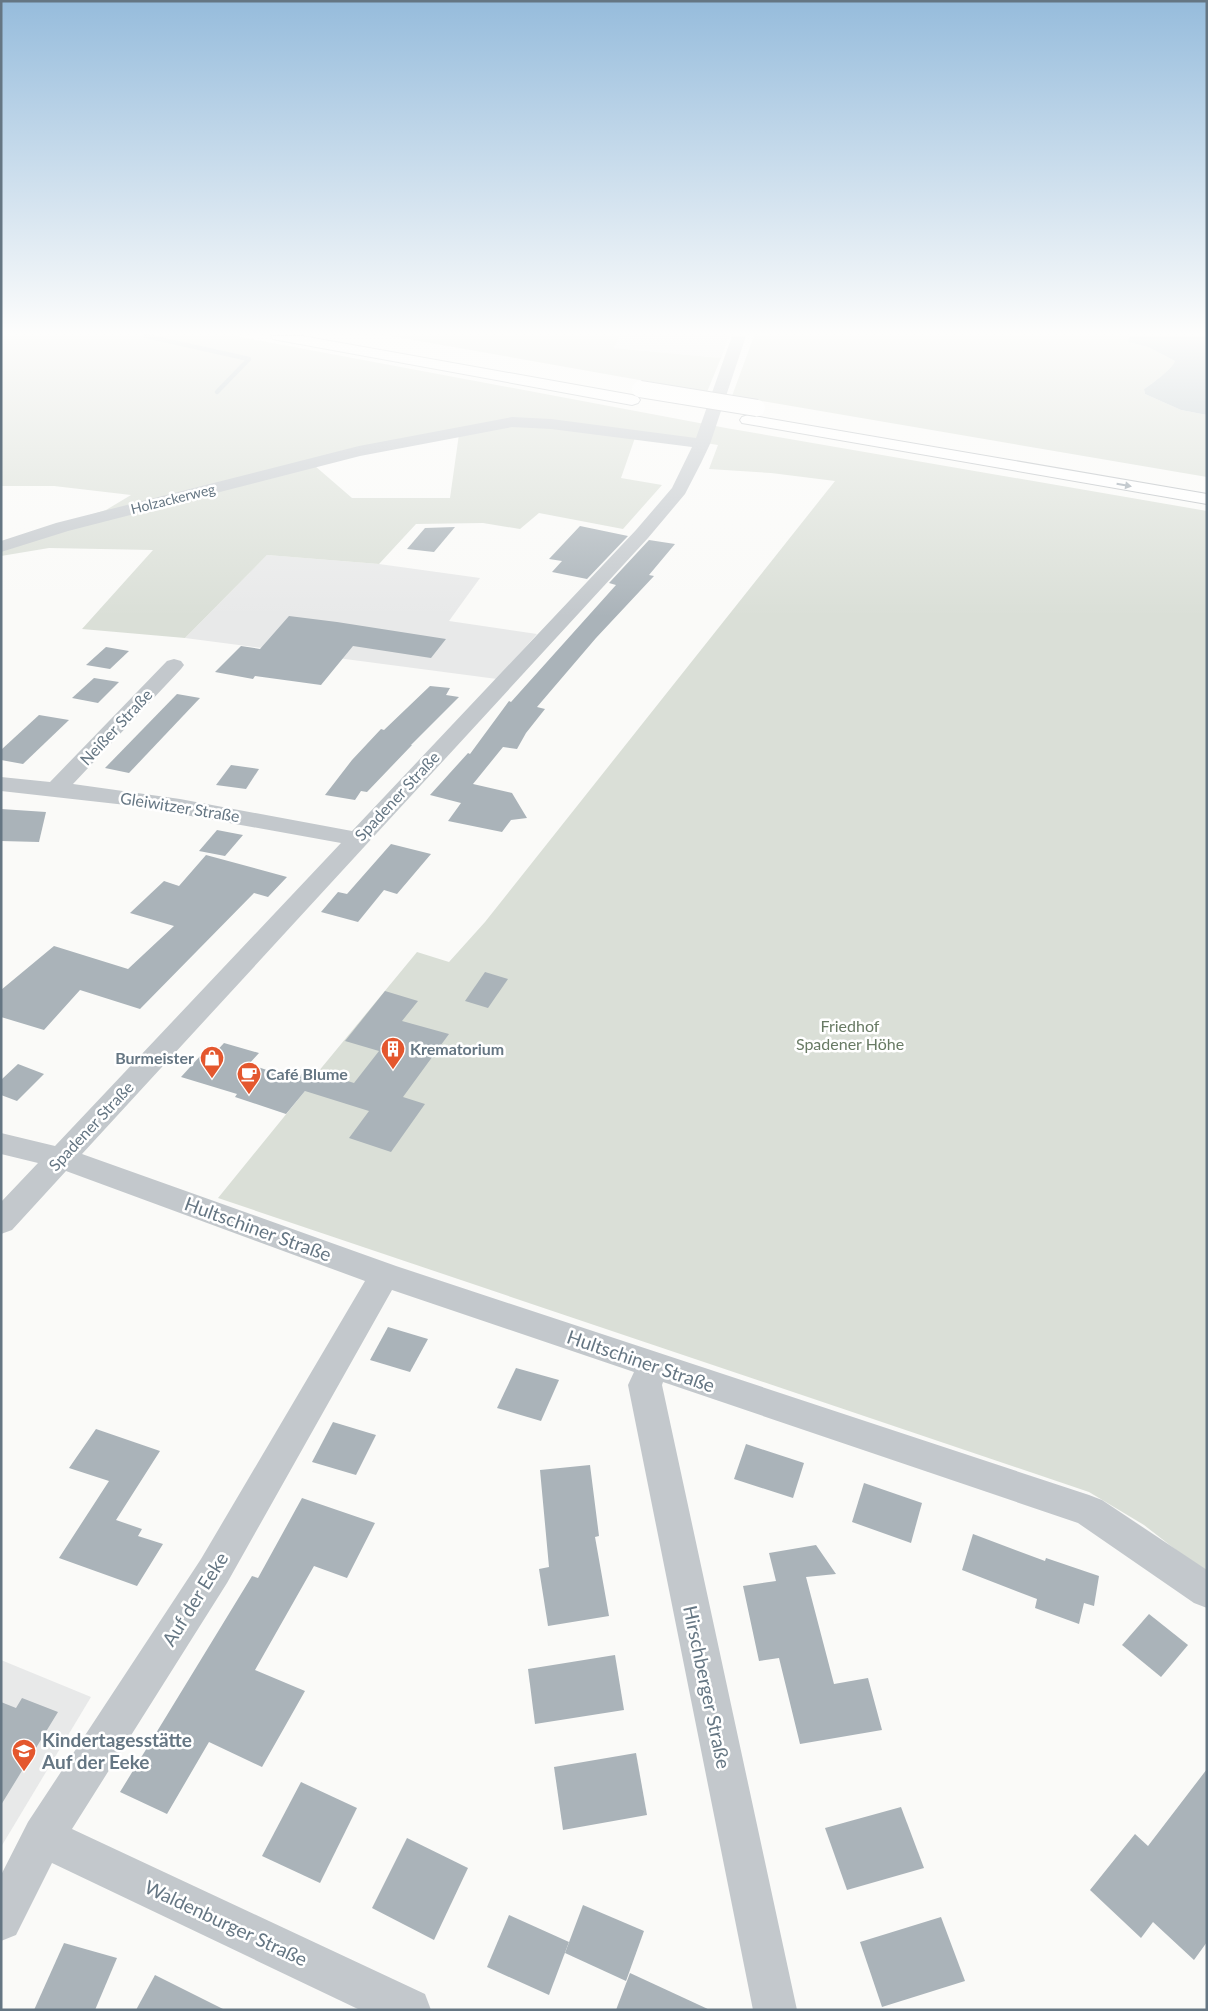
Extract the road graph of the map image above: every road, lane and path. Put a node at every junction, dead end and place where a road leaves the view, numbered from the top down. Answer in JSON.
{"nodes":[{"id":1,"x":471,"y":430,"type":"edge"},
{"id":2,"x":600,"y":430,"type":"edge"},
{"id":3,"x":707,"y":430,"type":"edge"},
{"id":4,"x":837,"y":430,"type":"edge"},
{"id":5,"x":854,"y":430,"type":"edge"},
{"id":6,"x":702,"y":444,"type":"junction"},
{"id":7,"x":1207,"y":485,"type":"edge"},
{"id":8,"x":1207,"y":499,"type":"edge"},
{"id":9,"x":1,"y":547,"type":"edge"},
{"id":10,"x":174,"y":665,"type":"dead end"},
{"id":11,"x":1,"y":784,"type":"edge"},
{"id":12,"x":57,"y":788,"type":"junction"},
{"id":13,"x":357,"y":839,"type":"junction"},
{"id":14,"x":1,"y":1143,"type":"edge"},
{"id":15,"x":61,"y":1158,"type":"junction"},
{"id":16,"x":1,"y":1222,"type":"edge"},
{"id":17,"x":385,"y":1275,"type":"junction"},
{"id":18,"x":654,"y":1365,"type":"junction"},
{"id":19,"x":1207,"y":1591,"type":"edge"},
{"id":20,"x":44,"y":1837,"type":"junction"},
{"id":21,"x":1,"y":1920,"type":"edge"},
{"id":22,"x":409,"y":2010,"type":"edge"},
{"id":23,"x":775,"y":2010,"type":"edge"}],
"edges":[{"from":1,"to":9,"type":"street","name":"Holzackerweg"},
{"from":2,"to":6,"type":"street","name":"Holzackerweg"},
{"from":3,"to":6,"type":"street","name":"Spadener Straße"},
{"from":4,"to":8,"type":"highway","one_way":true},
{"from":5,"to":7,"type":"highway"},
{"from":6,"to":13,"type":"street","name":"Spadener Straße"},
{"from":10,"to":12,"type":"street","name":"Neißer Straße"},
{"from":11,"to":12,"type":"street","name":"Gleiwitzer Straße"},
{"from":12,"to":13,"type":"street","name":"Gleiwitzer Straße"},
{"from":13,"to":15,"type":"street","name":"Spadener Straße"},
{"from":14,"to":15,"type":"street","name":"Hultschiner Straße"},
{"from":15,"to":16,"type":"street","name":"Spadener Straße"},
{"from":15,"to":17,"type":"street","name":"Hultschiner Straße"},
{"from":17,"to":18,"type":"street","name":"Hultschiner Straße"},
{"from":17,"to":20,"type":"street","name":"Auf der Eeke"},
{"from":18,"to":19,"type":"street","name":"Hultschiner Straße"},
{"from":18,"to":23,"type":"street","name":"Hirschberger Straße"},
{"from":20,"to":21,"type":"street","name":"Auf der Eeke"},
{"from":20,"to":22,"type":"street","name":"Waldenburger Straße"}]}
